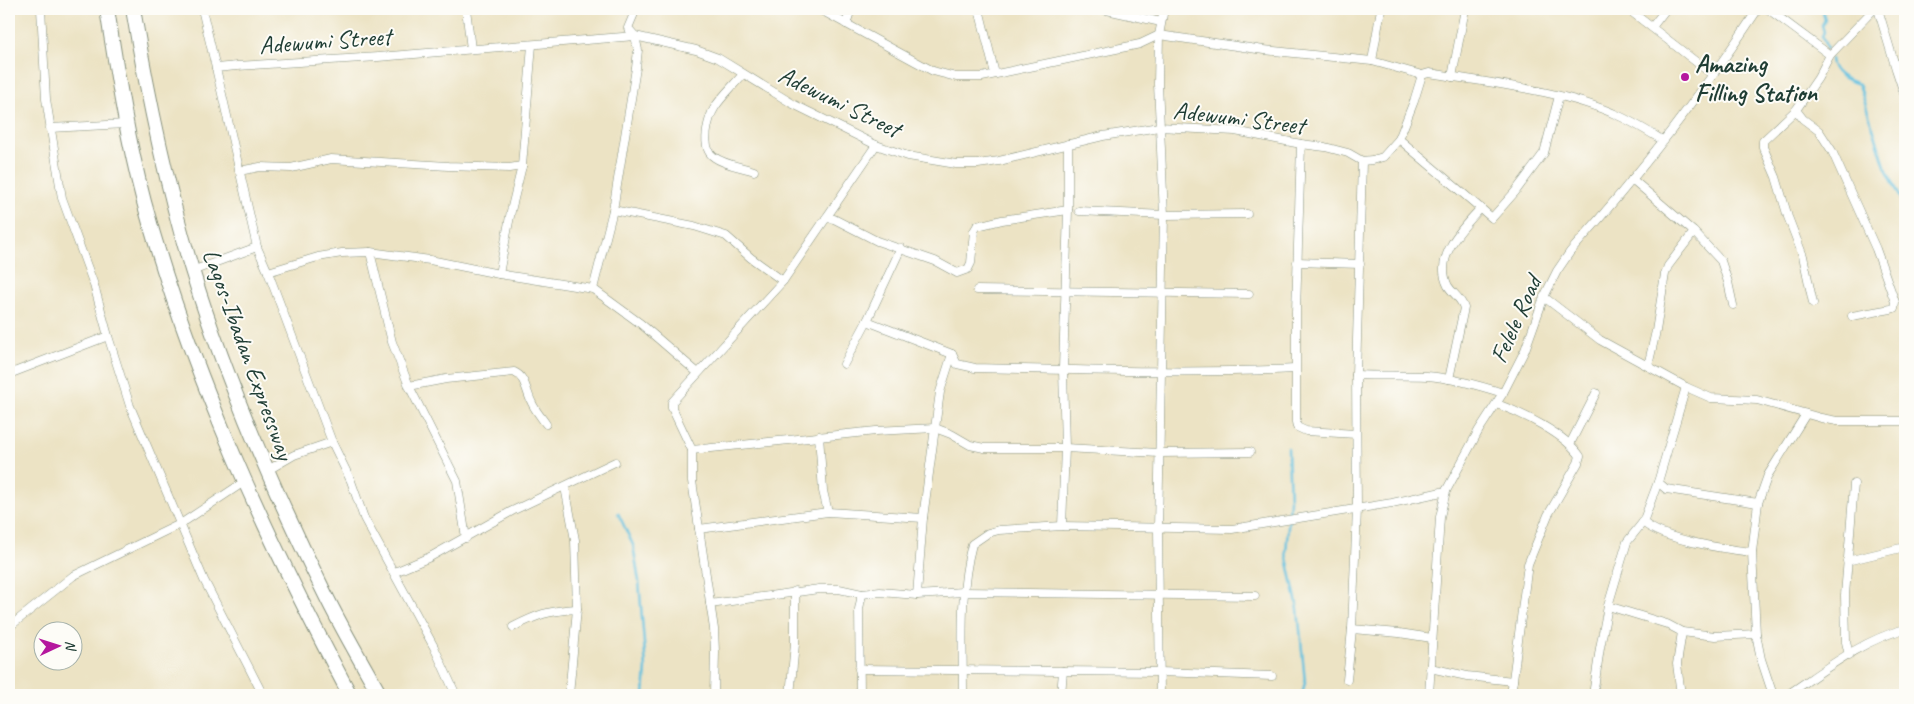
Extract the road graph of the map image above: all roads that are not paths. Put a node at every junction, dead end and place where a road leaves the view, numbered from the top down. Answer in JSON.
{"nodes":[{"id":1,"x":41,"y":9,"type":"edge"},
{"id":2,"x":107,"y":9,"type":"edge"},
{"id":3,"x":134,"y":9,"type":"edge"},
{"id":4,"x":202,"y":9,"type":"edge"},
{"id":5,"x":466,"y":9,"type":"edge"},
{"id":6,"x":636,"y":9,"type":"edge"},
{"id":7,"x":819,"y":9,"type":"edge"},
{"id":8,"x":851,"y":9,"type":"edge"},
{"id":9,"x":979,"y":9,"type":"edge"},
{"id":10,"x":1102,"y":9,"type":"edge"},
{"id":11,"x":1164,"y":9,"type":"edge"},
{"id":12,"x":1381,"y":9,"type":"edge"},
{"id":13,"x":1465,"y":9,"type":"edge"},
{"id":14,"x":1628,"y":9,"type":"edge"},
{"id":15,"x":1666,"y":9,"type":"edge"},
{"id":16,"x":1758,"y":9,"type":"edge"},
{"id":17,"x":1768,"y":9,"type":"edge"},
{"id":18,"x":1874,"y":9,"type":"edge"},
{"id":19,"x":1878,"y":9,"type":"edge"},
{"id":20,"x":1161,"y":22,"type":"junction"},
{"id":21,"x":846,"y":24,"type":"junction"},
{"id":22,"x":1652,"y":27,"type":"junction"},
{"id":23,"x":1160,"y":35,"type":"junction"},
{"id":24,"x":635,"y":36,"type":"junction"},
{"id":25,"x":532,"y":45,"type":"junction"},
{"id":26,"x":471,"y":49,"type":"junction"},
{"id":27,"x":1830,"y":55,"type":"junction"},
{"id":28,"x":1372,"y":61,"type":"junction"},
{"id":29,"x":1905,"y":67,"type":"edge"},
{"id":30,"x":216,"y":68,"type":"junction"},
{"id":31,"x":1896,"y":69,"type":"junction"},
{"id":32,"x":743,"y":74,"type":"junction"},
{"id":33,"x":995,"y":74,"type":"junction"},
{"id":34,"x":1422,"y":75,"type":"junction"},
{"id":35,"x":1713,"y":76,"type":"junction"},
{"id":36,"x":1452,"y":77,"type":"junction"},
{"id":37,"x":1559,"y":96,"type":"junction"},
{"id":38,"x":1905,"y":96,"type":"edge"},
{"id":39,"x":1796,"y":110,"type":"junction"},
{"id":40,"x":126,"y":124,"type":"junction"},
{"id":41,"x":1159,"y":127,"type":"junction"},
{"id":42,"x":50,"y":128,"type":"junction"},
{"id":43,"x":1399,"y":139,"type":"junction"},
{"id":44,"x":1664,"y":141,"type":"junction"},
{"id":45,"x":1068,"y":144,"type":"junction"},
{"id":46,"x":1301,"y":144,"type":"junction"},
{"id":47,"x":876,"y":145,"type":"junction"},
{"id":48,"x":1362,"y":161,"type":"junction"},
{"id":49,"x":522,"y":166,"type":"junction"},
{"id":50,"x":239,"y":171,"type":"junction"},
{"id":51,"x":754,"y":171,"type":"dead end"},
{"id":52,"x":1632,"y":179,"type":"junction"},
{"id":53,"x":1481,"y":208,"type":"junction"},
{"id":54,"x":613,"y":210,"type":"junction"},
{"id":55,"x":1068,"y":210,"type":"junction"},
{"id":56,"x":1079,"y":211,"type":"dead end"},
{"id":57,"x":1248,"y":214,"type":"dead end"},
{"id":58,"x":1164,"y":215,"type":"junction"},
{"id":59,"x":826,"y":218,"type":"junction"},
{"id":60,"x":1694,"y":232,"type":"junction"},
{"id":61,"x":257,"y":248,"type":"junction"},
{"id":62,"x":901,"y":248,"type":"junction"},
{"id":63,"x":370,"y":252,"type":"junction"},
{"id":64,"x":1297,"y":262,"type":"junction"},
{"id":65,"x":1360,"y":264,"type":"junction"},
{"id":66,"x":192,"y":271,"type":"junction"},
{"id":67,"x":268,"y":272,"type":"junction"},
{"id":68,"x":499,"y":274,"type":"junction"},
{"id":69,"x":783,"y":281,"type":"junction"},
{"id":70,"x":593,"y":289,"type":"junction"},
{"id":71,"x":977,"y":290,"type":"dead end"},
{"id":72,"x":1064,"y":292,"type":"junction"},
{"id":73,"x":1163,"y":293,"type":"junction"},
{"id":74,"x":1249,"y":294,"type":"dead end"},
{"id":75,"x":1544,"y":297,"type":"junction"},
{"id":76,"x":1813,"y":304,"type":"dead end"},
{"id":77,"x":1733,"y":305,"type":"dead end"},
{"id":78,"x":1852,"y":316,"type":"dead end"},
{"id":79,"x":867,"y":321,"type":"junction"},
{"id":80,"x":108,"y":336,"type":"junction"},
{"id":81,"x":952,"y":354,"type":"junction"},
{"id":82,"x":844,"y":364,"type":"dead end"},
{"id":83,"x":1648,"y":366,"type":"junction"},
{"id":84,"x":1063,"y":369,"type":"junction"},
{"id":85,"x":1295,"y":369,"type":"junction"},
{"id":86,"x":1161,"y":372,"type":"junction"},
{"id":87,"x":9,"y":374,"type":"edge"},
{"id":88,"x":698,"y":374,"type":"junction"},
{"id":89,"x":1356,"y":375,"type":"junction"},
{"id":90,"x":1449,"y":379,"type":"junction"},
{"id":91,"x":410,"y":386,"type":"junction"},
{"id":92,"x":1686,"y":387,"type":"junction"},
{"id":93,"x":1503,"y":393,"type":"junction"},
{"id":94,"x":1596,"y":393,"type":"dead end"},
{"id":95,"x":1497,"y":404,"type":"junction"},
{"id":96,"x":1806,"y":414,"type":"junction"},
{"id":97,"x":1905,"y":421,"type":"edge"},
{"id":98,"x":546,"y":424,"type":"dead end"},
{"id":99,"x":935,"y":428,"type":"junction"},
{"id":100,"x":1356,"y":434,"type":"junction"},
{"id":101,"x":819,"y":436,"type":"junction"},
{"id":102,"x":332,"y":442,"type":"junction"},
{"id":103,"x":1570,"y":444,"type":"junction"},
{"id":104,"x":1065,"y":448,"type":"junction"},
{"id":105,"x":692,"y":450,"type":"junction"},
{"id":106,"x":1250,"y":452,"type":"dead end"},
{"id":107,"x":1159,"y":453,"type":"junction"},
{"id":108,"x":615,"y":462,"type":"dead end"},
{"id":109,"x":268,"y":470,"type":"junction"},
{"id":110,"x":244,"y":482,"type":"junction"},
{"id":111,"x":1658,"y":482,"type":"junction"},
{"id":112,"x":1854,"y":484,"type":"dead end"},
{"id":113,"x":565,"y":487,"type":"junction"},
{"id":114,"x":1446,"y":491,"type":"junction"},
{"id":115,"x":1758,"y":503,"type":"junction"},
{"id":116,"x":1357,"y":508,"type":"junction"},
{"id":117,"x":828,"y":512,"type":"junction"},
{"id":118,"x":924,"y":518,"type":"junction"},
{"id":119,"x":1643,"y":522,"type":"junction"},
{"id":120,"x":182,"y":523,"type":"junction"},
{"id":121,"x":1062,"y":526,"type":"junction"},
{"id":122,"x":699,"y":529,"type":"junction"},
{"id":123,"x":1158,"y":529,"type":"junction"},
{"id":124,"x":466,"y":538,"type":"junction"},
{"id":125,"x":1905,"y":547,"type":"edge"},
{"id":126,"x":1752,"y":552,"type":"junction"},
{"id":127,"x":1847,"y":561,"type":"junction"},
{"id":128,"x":395,"y":572,"type":"junction"},
{"id":129,"x":795,"y":591,"type":"junction"},
{"id":130,"x":963,"y":592,"type":"junction"},
{"id":131,"x":862,"y":594,"type":"junction"},
{"id":132,"x":1158,"y":594,"type":"junction"},
{"id":133,"x":917,"y":595,"type":"junction"},
{"id":134,"x":1255,"y":596,"type":"dead end"},
{"id":135,"x":710,"y":604,"type":"junction"},
{"id":136,"x":1608,"y":606,"type":"junction"},
{"id":137,"x":577,"y":609,"type":"junction"},
{"id":138,"x":9,"y":627,"type":"edge"},
{"id":139,"x":513,"y":627,"type":"dead end"},
{"id":140,"x":1352,"y":629,"type":"junction"},
{"id":141,"x":1905,"y":629,"type":"edge"},
{"id":142,"x":1682,"y":632,"type":"junction"},
{"id":143,"x":1756,"y":634,"type":"junction"},
{"id":144,"x":1432,"y":638,"type":"junction"},
{"id":145,"x":1849,"y":655,"type":"junction"},
{"id":146,"x":1430,"y":668,"type":"junction"},
{"id":147,"x":859,"y":670,"type":"junction"},
{"id":148,"x":963,"y":671,"type":"junction"},
{"id":149,"x":1063,"y":671,"type":"junction"},
{"id":150,"x":1160,"y":672,"type":"junction"},
{"id":151,"x":1272,"y":676,"type":"dead end"},
{"id":152,"x":1347,"y":680,"type":"dead end"},
{"id":153,"x":1513,"y":681,"type":"junction"},
{"id":154,"x":1791,"y":694,"type":"edge"},
{"id":155,"x":263,"y":695,"type":"edge"},
{"id":156,"x":350,"y":695,"type":"edge"},
{"id":157,"x":380,"y":695,"type":"edge"},
{"id":158,"x":456,"y":695,"type":"edge"},
{"id":159,"x":569,"y":695,"type":"edge"},
{"id":160,"x":714,"y":695,"type":"edge"},
{"id":161,"x":790,"y":695,"type":"edge"},
{"id":162,"x":860,"y":695,"type":"edge"},
{"id":163,"x":963,"y":695,"type":"edge"},
{"id":164,"x":1061,"y":695,"type":"edge"},
{"id":165,"x":1160,"y":695,"type":"edge"},
{"id":166,"x":1429,"y":695,"type":"edge"},
{"id":167,"x":1511,"y":695,"type":"edge"},
{"id":168,"x":1593,"y":695,"type":"edge"},
{"id":169,"x":1681,"y":695,"type":"edge"},
{"id":170,"x":1773,"y":695,"type":"edge"}],
"edges":[{"from":1,"to":42,"type":"street"},
{"from":2,"to":40,"type":"highway","name":"Lagos-Ibadan Expressway"},
{"from":3,"to":66,"type":"highway","name":"Lagos-Ibadan Expressway"},
{"from":4,"to":30,"type":"street"},
{"from":5,"to":26,"type":"street"},
{"from":6,"to":24,"type":"street"},
{"from":7,"to":21,"type":"street"},
{"from":8,"to":21,"type":"street"},
{"from":9,"to":33,"type":"street"},
{"from":10,"to":20,"type":"street"},
{"from":11,"to":20,"type":"street"},
{"from":12,"to":28,"type":"street"},
{"from":13,"to":36,"type":"street"},
{"from":14,"to":22,"type":"street"},
{"from":15,"to":22,"type":"street"},
{"from":16,"to":35,"type":"street","name":"Felele Road"},
{"from":17,"to":27,"type":"street"},
{"from":18,"to":27,"type":"street"},
{"from":19,"to":31,"type":"street"},
{"from":20,"to":23,"type":"street"},
{"from":21,"to":33,"type":"street"},
{"from":22,"to":35,"type":"street"},
{"from":23,"to":28,"type":"street"},
{"from":23,"to":33,"type":"street"},
{"from":23,"to":41,"type":"street"},
{"from":24,"to":25,"type":"street","name":"Adewumi Street"},
{"from":24,"to":32,"type":"street","name":"Adewumi Street"},
{"from":24,"to":54,"type":"street"},
{"from":25,"to":26,"type":"street","name":"Adewumi Street"},
{"from":25,"to":49,"type":"street"},
{"from":26,"to":30,"type":"street","name":"Adewumi Street"},
{"from":27,"to":39,"type":"street"},
{"from":28,"to":34,"type":"street"},
{"from":29,"to":31,"type":"street"},
{"from":30,"to":50,"type":"street"},
{"from":31,"to":38,"type":"street"},
{"from":32,"to":47,"type":"street","name":"Adewumi Street"},
{"from":32,"to":51,"type":"street"},
{"from":34,"to":36,"type":"street"},
{"from":34,"to":43,"type":"street"},
{"from":35,"to":44,"type":"street","name":"Felele Road"},
{"from":36,"to":37,"type":"street"},
{"from":37,"to":44,"type":"street"},
{"from":37,"to":53,"type":"street"},
{"from":39,"to":76,"type":"street"},
{"from":39,"to":78,"type":"street"},
{"from":40,"to":42,"type":"street"},
{"from":40,"to":110,"type":"highway","name":"Lagos-Ibadan Expressway"},
{"from":41,"to":45,"type":"street","name":"Adewumi Street"},
{"from":41,"to":46,"type":"street","name":"Adewumi Street"},
{"from":41,"to":58,"type":"street"},
{"from":42,"to":80,"type":"street"},
{"from":43,"to":48,"type":"street"},
{"from":43,"to":53,"type":"street"},
{"from":44,"to":52,"type":"street","name":"Felele Road"},
{"from":45,"to":47,"type":"street","name":"Adewumi Street"},
{"from":45,"to":55,"type":"street"},
{"from":46,"to":48,"type":"street","name":"Adewumi Street"},
{"from":46,"to":64,"type":"street"},
{"from":47,"to":59,"type":"street"},
{"from":48,"to":65,"type":"street"},
{"from":49,"to":50,"type":"street"},
{"from":49,"to":68,"type":"street"},
{"from":50,"to":61,"type":"street"},
{"from":52,"to":60,"type":"street"},
{"from":52,"to":75,"type":"street","name":"Felele Road"},
{"from":53,"to":90,"type":"street"},
{"from":54,"to":69,"type":"street"},
{"from":54,"to":70,"type":"street"},
{"from":55,"to":62,"type":"street"},
{"from":55,"to":72,"type":"street"},
{"from":56,"to":58,"type":"street"},
{"from":57,"to":58,"type":"street"},
{"from":58,"to":73,"type":"street"},
{"from":59,"to":62,"type":"street"},
{"from":59,"to":69,"type":"street"},
{"from":60,"to":77,"type":"street"},
{"from":60,"to":83,"type":"street"},
{"from":61,"to":66,"type":"street"},
{"from":61,"to":67,"type":"street"},
{"from":62,"to":79,"type":"street"},
{"from":63,"to":67,"type":"street"},
{"from":63,"to":68,"type":"street"},
{"from":63,"to":91,"type":"street"},
{"from":64,"to":65,"type":"street"},
{"from":64,"to":85,"type":"street"},
{"from":65,"to":89,"type":"street"},
{"from":66,"to":109,"type":"highway","name":"Lagos-Ibadan Expressway"},
{"from":67,"to":102,"type":"street"},
{"from":68,"to":70,"type":"street"},
{"from":69,"to":88,"type":"street"},
{"from":70,"to":88,"type":"street"},
{"from":71,"to":72,"type":"street"},
{"from":72,"to":73,"type":"street"},
{"from":72,"to":84,"type":"street"},
{"from":73,"to":74,"type":"street"},
{"from":73,"to":86,"type":"street"},
{"from":75,"to":83,"type":"street"},
{"from":75,"to":93,"type":"street","name":"Felele Road"},
{"from":79,"to":81,"type":"street"},
{"from":79,"to":82,"type":"street"},
{"from":80,"to":87,"type":"street"},
{"from":80,"to":120,"type":"street"},
{"from":81,"to":84,"type":"street"},
{"from":81,"to":99,"type":"street"},
{"from":83,"to":92,"type":"street"},
{"from":84,"to":86,"type":"street"},
{"from":84,"to":104,"type":"street"},
{"from":85,"to":86,"type":"street"},
{"from":85,"to":100,"type":"street"},
{"from":86,"to":107,"type":"street"},
{"from":88,"to":105,"type":"street"},
{"from":89,"to":90,"type":"street"},
{"from":89,"to":100,"type":"street"},
{"from":90,"to":93,"type":"street"},
{"from":91,"to":98,"type":"street"},
{"from":91,"to":124,"type":"street"},
{"from":92,"to":96,"type":"street"},
{"from":92,"to":111,"type":"street"},
{"from":93,"to":95,"type":"street","name":"Felele Road"},
{"from":94,"to":103,"type":"street"},
{"from":95,"to":103,"type":"street"},
{"from":95,"to":114,"type":"street","name":"Felele Road"},
{"from":96,"to":97,"type":"street"},
{"from":96,"to":115,"type":"street"},
{"from":99,"to":101,"type":"street"},
{"from":99,"to":104,"type":"street"},
{"from":99,"to":118,"type":"street"},
{"from":100,"to":116,"type":"street"},
{"from":101,"to":105,"type":"street"},
{"from":101,"to":117,"type":"street"},
{"from":102,"to":109,"type":"street"},
{"from":102,"to":128,"type":"street"},
{"from":103,"to":153,"type":"street"},
{"from":104,"to":107,"type":"street"},
{"from":104,"to":121,"type":"street"},
{"from":105,"to":122,"type":"street"},
{"from":106,"to":107,"type":"street"},
{"from":107,"to":123,"type":"street"},
{"from":108,"to":113,"type":"street"},
{"from":109,"to":157,"type":"highway","name":"Lagos-Ibadan Expressway"},
{"from":110,"to":120,"type":"street"},
{"from":110,"to":156,"type":"highway","name":"Lagos-Ibadan Expressway"},
{"from":111,"to":115,"type":"street"},
{"from":111,"to":119,"type":"street"},
{"from":112,"to":127,"type":"street"},
{"from":113,"to":124,"type":"street"},
{"from":113,"to":137,"type":"street"},
{"from":114,"to":116,"type":"street"},
{"from":114,"to":144,"type":"street","name":"Felele Road"},
{"from":115,"to":126,"type":"street"},
{"from":116,"to":123,"type":"street"},
{"from":116,"to":140,"type":"street"},
{"from":117,"to":118,"type":"street"},
{"from":117,"to":122,"type":"street"},
{"from":118,"to":133,"type":"street"},
{"from":119,"to":126,"type":"street"},
{"from":119,"to":136,"type":"street"},
{"from":120,"to":138,"type":"street"},
{"from":120,"to":155,"type":"street"},
{"from":121,"to":123,"type":"street"},
{"from":121,"to":130,"type":"street"},
{"from":122,"to":135,"type":"street"},
{"from":123,"to":132,"type":"street"},
{"from":124,"to":128,"type":"street"},
{"from":125,"to":127,"type":"street"},
{"from":126,"to":143,"type":"street"},
{"from":127,"to":145,"type":"street"},
{"from":128,"to":158,"type":"street"},
{"from":129,"to":131,"type":"street"},
{"from":129,"to":135,"type":"street"},
{"from":129,"to":161,"type":"street"},
{"from":130,"to":132,"type":"street"},
{"from":130,"to":133,"type":"street"},
{"from":130,"to":148,"type":"street"},
{"from":131,"to":133,"type":"street"},
{"from":131,"to":147,"type":"street"},
{"from":132,"to":134,"type":"street"},
{"from":132,"to":150,"type":"street"},
{"from":135,"to":160,"type":"street"},
{"from":136,"to":142,"type":"street"},
{"from":136,"to":168,"type":"street"},
{"from":137,"to":139,"type":"street"},
{"from":137,"to":159,"type":"street"},
{"from":140,"to":144,"type":"street"},
{"from":140,"to":152,"type":"street"},
{"from":141,"to":145,"type":"street"},
{"from":142,"to":143,"type":"street"},
{"from":142,"to":169,"type":"street"},
{"from":143,"to":170,"type":"street"},
{"from":144,"to":146,"type":"street","name":"Felele Road"},
{"from":145,"to":154,"type":"street"},
{"from":146,"to":153,"type":"street"},
{"from":146,"to":166,"type":"street","name":"Felele Road"},
{"from":147,"to":148,"type":"street"},
{"from":147,"to":162,"type":"street"},
{"from":148,"to":149,"type":"street"},
{"from":148,"to":163,"type":"street"},
{"from":149,"to":150,"type":"street"},
{"from":149,"to":164,"type":"street"},
{"from":150,"to":151,"type":"street"},
{"from":150,"to":165,"type":"street"},
{"from":153,"to":167,"type":"street"}]}
